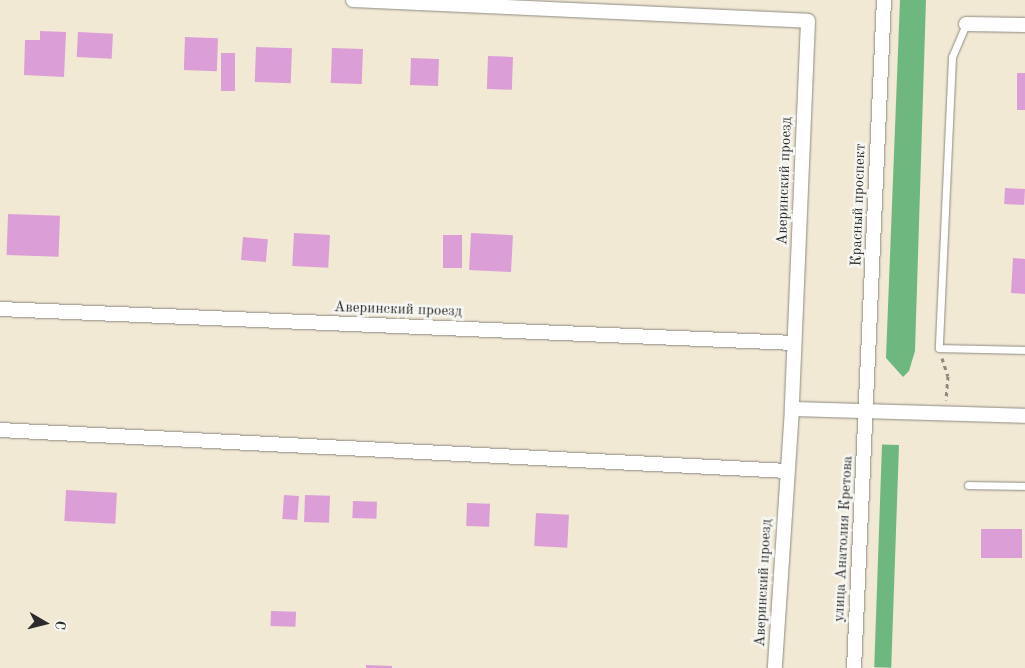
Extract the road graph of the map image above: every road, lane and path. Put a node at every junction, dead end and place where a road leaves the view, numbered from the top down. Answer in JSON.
{"nodes":[{"id":1,"x":354,"y":0,"type":"edge"},
{"id":2,"x":884,"y":0,"type":"edge"},
{"id":3,"x":966,"y":24,"type":"joint"},
{"id":4,"x":1025,"y":25,"type":"edge"},
{"id":5,"x":0,"y":309,"type":"edge"},
{"id":6,"x":794,"y":343,"type":"junction"},
{"id":7,"x":939,"y":348,"type":"junction"},
{"id":8,"x":1025,"y":350,"type":"edge"},
{"id":9,"x":792,"y":409,"type":"junction"},
{"id":10,"x":866,"y":411,"type":"junction"},
{"id":11,"x":945,"y":414,"type":"junction"},
{"id":12,"x":1025,"y":416,"type":"edge"},
{"id":13,"x":0,"y":430,"type":"edge"},
{"id":14,"x":787,"y":471,"type":"junction"},
{"id":15,"x":968,"y":485,"type":"dead end"},
{"id":16,"x":1025,"y":486,"type":"edge"},
{"id":17,"x":775,"y":668,"type":"edge"},
{"id":18,"x":854,"y":668,"type":"edge"}],
"edges":[{"from":1,"to":6,"type":"street","name":"Аверинский проезд"},
{"from":2,"to":10,"type":"street","name":"Красный проспект"},
{"from":3,"to":4,"type":"street"},
{"from":3,"to":7,"type":"lane"},
{"from":5,"to":6,"type":"street","name":"Аверинский проезд"},
{"from":6,"to":9,"type":"street","name":"Аверинский проезд"},
{"from":7,"to":8,"type":"lane"},
{"from":7,"to":11,"type":"path"},
{"from":9,"to":10,"type":"street"},
{"from":9,"to":14,"type":"street","name":"Аверинский проезд"},
{"from":10,"to":11,"type":"street"},
{"from":10,"to":18,"type":"street","name":"улица Анатолия Кретова"},
{"from":11,"to":12,"type":"street"},
{"from":13,"to":14,"type":"street"},
{"from":14,"to":17,"type":"street","name":"Аверинский проезд"},
{"from":15,"to":16,"type":"lane"}]}
